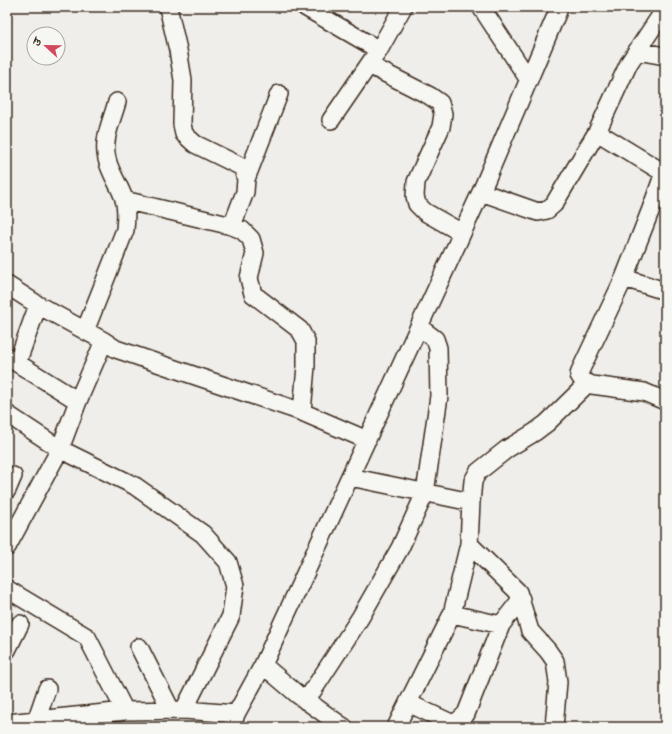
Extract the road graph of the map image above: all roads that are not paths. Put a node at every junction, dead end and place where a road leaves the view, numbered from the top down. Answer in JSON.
{"nodes":[{"id":1,"x":168,"y":7,"type":"edge"},
{"id":2,"x":305,"y":7,"type":"edge"},
{"id":3,"x":402,"y":7,"type":"edge"},
{"id":4,"x":481,"y":7,"type":"edge"},
{"id":5,"x":558,"y":7,"type":"edge"},
{"id":6,"x":665,"y":9,"type":"edge"},
{"id":7,"x":379,"y":50,"type":"junction"},
{"id":8,"x":638,"y":51,"type":"junction"},
{"id":9,"x":665,"y":56,"type":"edge"},
{"id":10,"x":369,"y":65,"type":"junction"},
{"id":11,"x":529,"y":80,"type":"junction"},
{"id":12,"x":280,"y":94,"type":"dead end"},
{"id":13,"x":117,"y":102,"type":"dead end"},
{"id":14,"x":331,"y":120,"type":"dead end"},
{"id":15,"x":597,"y":132,"type":"junction"},
{"id":16,"x":664,"y":172,"type":"edge"},
{"id":17,"x":246,"y":179,"type":"junction"},
{"id":18,"x":481,"y":192,"type":"junction"},
{"id":19,"x":124,"y":200,"type":"junction"},
{"id":20,"x":658,"y":210,"type":"edge"},
{"id":21,"x":232,"y":226,"type":"junction"},
{"id":22,"x":462,"y":234,"type":"junction"},
{"id":23,"x":624,"y":278,"type":"junction"},
{"id":24,"x":7,"y":285,"type":"edge"},
{"id":25,"x":665,"y":291,"type":"edge"},
{"id":26,"x":38,"y":305,"type":"junction"},
{"id":27,"x":419,"y":327,"type":"junction"},
{"id":28,"x":85,"y":331,"type":"junction"},
{"id":29,"x":104,"y":341,"type":"junction"},
{"id":30,"x":12,"y":360,"type":"edge"},
{"id":31,"x":588,"y":383,"type":"junction"},
{"id":32,"x":78,"y":401,"type":"junction"},
{"id":33,"x":665,"y":401,"type":"edge"},
{"id":34,"x":302,"y":412,"type":"junction"},
{"id":35,"x":7,"y":414,"type":"edge"},
{"id":36,"x":367,"y":440,"type":"junction"},
{"id":37,"x":60,"y":449,"type":"junction"},
{"id":38,"x":350,"y":477,"type":"junction"},
{"id":39,"x":425,"y":493,"type":"junction"},
{"id":40,"x":470,"y":502,"type":"junction"},
{"id":41,"x":469,"y":544,"type":"junction"},
{"id":42,"x":7,"y":547,"type":"edge"},
{"id":43,"x":7,"y":589,"type":"edge"},
{"id":44,"x":520,"y":599,"type":"junction"},
{"id":45,"x":452,"y":614,"type":"junction"},
{"id":46,"x":20,"y":624,"type":"dead end"},
{"id":47,"x":501,"y":625,"type":"junction"},
{"id":48,"x":139,"y":647,"type":"dead end"},
{"id":49,"x":7,"y":650,"type":"edge"},
{"id":50,"x":263,"y":665,"type":"junction"},
{"id":51,"x":47,"y":689,"type":"dead end"},
{"id":52,"x":306,"y":701,"type":"junction"},
{"id":53,"x":408,"y":703,"type":"junction"},
{"id":54,"x":178,"y":710,"type":"junction"},
{"id":55,"x":125,"y":711,"type":"junction"},
{"id":56,"x":36,"y":721,"type":"junction"},
{"id":57,"x":234,"y":721,"type":"edge"},
{"id":58,"x":7,"y":723,"type":"edge"},
{"id":59,"x":344,"y":727,"type":"edge"},
{"id":60,"x":396,"y":727,"type":"edge"},
{"id":61,"x":554,"y":727,"type":"edge"}],
"edges":[{"from":1,"to":17,"type":"street"},
{"from":2,"to":7,"type":"street"},
{"from":3,"to":7,"type":"street"},
{"from":4,"to":11,"type":"street"},
{"from":5,"to":11,"type":"street"},
{"from":6,"to":8,"type":"street"},
{"from":7,"to":10,"type":"street"},
{"from":8,"to":9,"type":"street"},
{"from":8,"to":15,"type":"street"},
{"from":10,"to":14,"type":"street"},
{"from":10,"to":22,"type":"street"},
{"from":11,"to":18,"type":"street"},
{"from":12,"to":17,"type":"street"},
{"from":13,"to":19,"type":"street"},
{"from":15,"to":16,"type":"street"},
{"from":15,"to":18,"type":"street"},
{"from":16,"to":20,"type":"street"},
{"from":17,"to":21,"type":"street"},
{"from":18,"to":22,"type":"street"},
{"from":19,"to":21,"type":"street"},
{"from":19,"to":28,"type":"street"},
{"from":20,"to":23,"type":"street"},
{"from":21,"to":34,"type":"street"},
{"from":22,"to":27,"type":"street"},
{"from":23,"to":25,"type":"street"},
{"from":23,"to":31,"type":"street"},
{"from":24,"to":26,"type":"street"},
{"from":26,"to":28,"type":"street"},
{"from":26,"to":30,"type":"street"},
{"from":27,"to":36,"type":"street"},
{"from":27,"to":39,"type":"street"},
{"from":28,"to":29,"type":"street"},
{"from":29,"to":32,"type":"street"},
{"from":29,"to":34,"type":"street"},
{"from":30,"to":32,"type":"street"},
{"from":31,"to":33,"type":"street"},
{"from":31,"to":40,"type":"street"},
{"from":32,"to":37,"type":"street"},
{"from":34,"to":36,"type":"street"},
{"from":35,"to":37,"type":"street"},
{"from":36,"to":38,"type":"street"},
{"from":37,"to":42,"type":"street"},
{"from":37,"to":54,"type":"street"},
{"from":38,"to":39,"type":"street"},
{"from":38,"to":50,"type":"street"},
{"from":39,"to":40,"type":"street"},
{"from":39,"to":52,"type":"street"},
{"from":40,"to":41,"type":"street"},
{"from":41,"to":44,"type":"street"},
{"from":41,"to":45,"type":"street"},
{"from":43,"to":55,"type":"street"},
{"from":44,"to":47,"type":"street"},
{"from":44,"to":61,"type":"street"},
{"from":45,"to":47,"type":"street"},
{"from":45,"to":53,"type":"street"},
{"from":46,"to":49,"type":"street"},
{"from":47,"to":53,"type":"street"},
{"from":48,"to":54,"type":"street"},
{"from":50,"to":52,"type":"street"},
{"from":50,"to":57,"type":"street"},
{"from":51,"to":56,"type":"street"},
{"from":52,"to":59,"type":"street"},
{"from":53,"to":60,"type":"street"},
{"from":54,"to":55,"type":"street"},
{"from":54,"to":57,"type":"street"},
{"from":55,"to":56,"type":"street"},
{"from":56,"to":58,"type":"street"}]}
